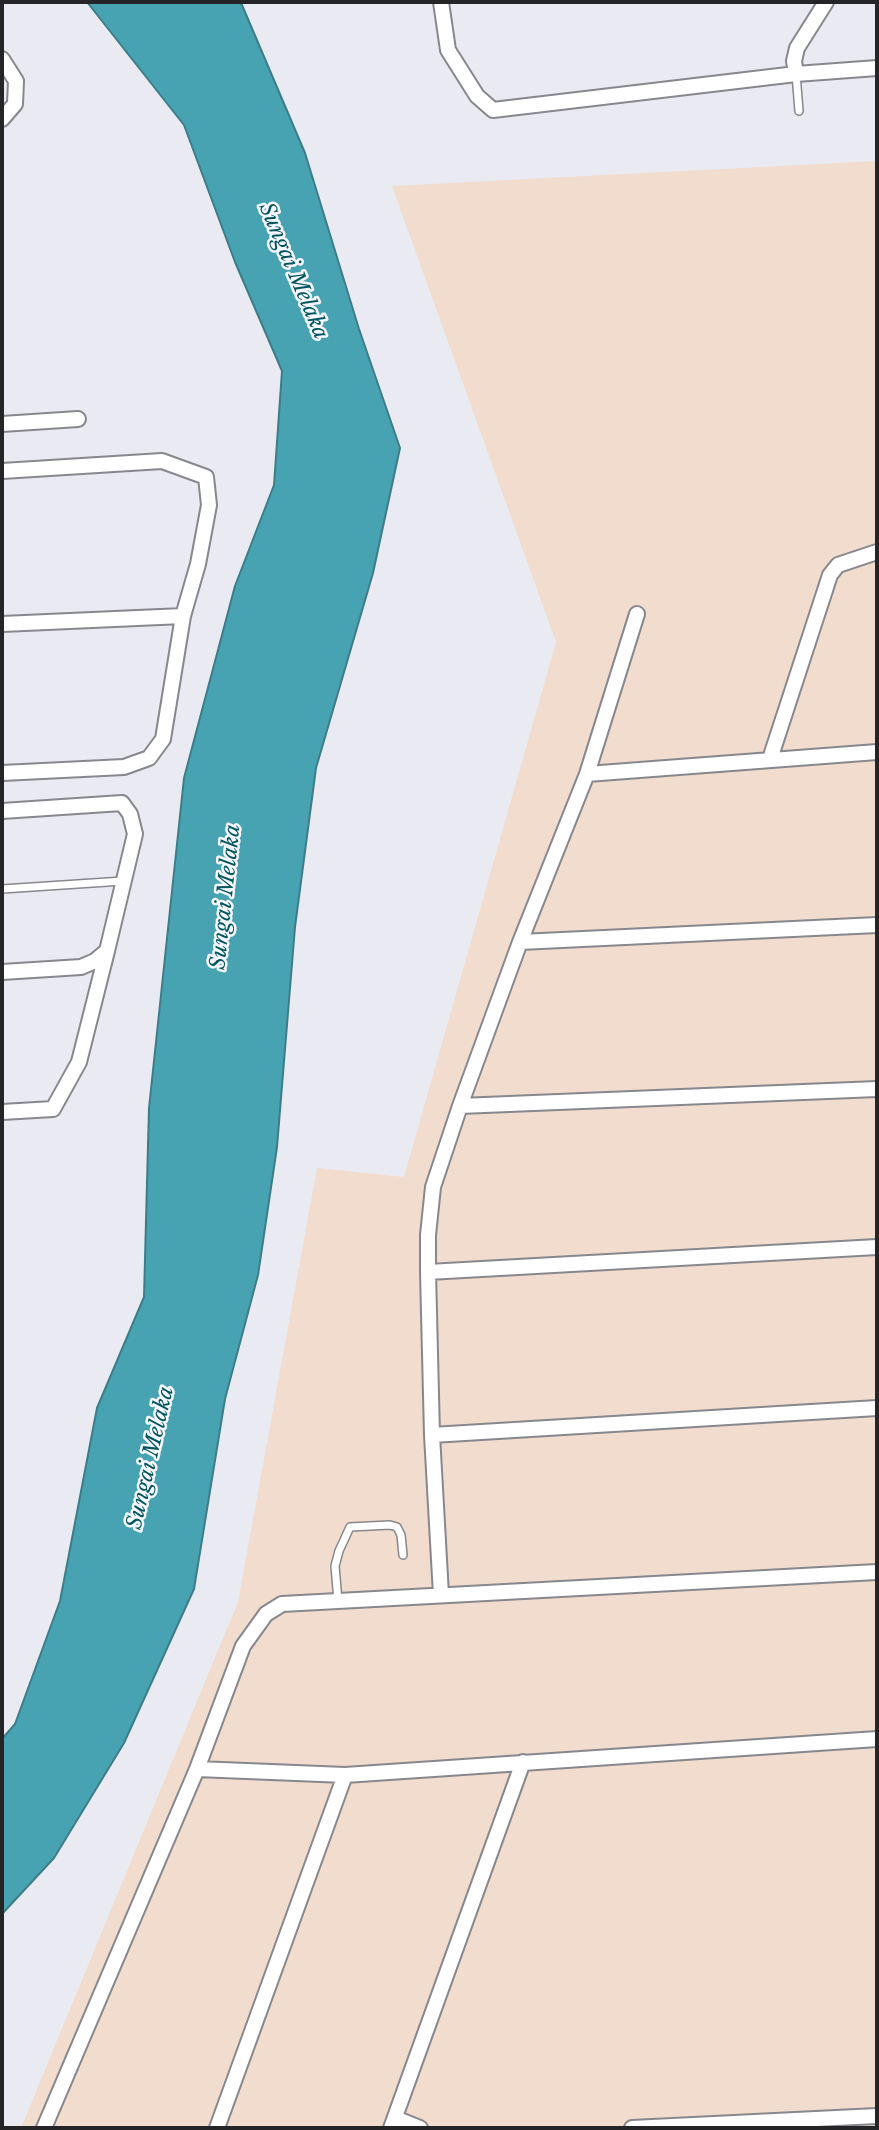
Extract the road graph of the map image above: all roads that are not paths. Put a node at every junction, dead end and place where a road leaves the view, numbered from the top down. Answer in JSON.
{"nodes":[{"id":1,"x":440,"y":2,"type":"edge"},
{"id":2,"x":826,"y":2,"type":"edge"},
{"id":3,"x":2,"y":59,"type":"edge"},
{"id":4,"x":877,"y":68,"type":"edge"},
{"id":5,"x":796,"y":74,"type":"junction"},
{"id":6,"x":799,"y":110,"type":"dead end"},
{"id":7,"x":2,"y":119,"type":"edge"},
{"id":8,"x":78,"y":419,"type":"dead end"},
{"id":9,"x":2,"y":424,"type":"edge"},
{"id":10,"x":2,"y":471,"type":"edge"},
{"id":11,"x":877,"y":552,"type":"edge"},
{"id":12,"x":637,"y":614,"type":"dead end"},
{"id":13,"x":183,"y":616,"type":"junction"},
{"id":14,"x":2,"y":624,"type":"edge"},
{"id":15,"x":877,"y":752,"type":"edge"},
{"id":16,"x":771,"y":759,"type":"junction"},
{"id":17,"x":2,"y":773,"type":"edge"},
{"id":18,"x":587,"y":774,"type":"junction"},
{"id":19,"x":2,"y":811,"type":"edge"},
{"id":20,"x":123,"y":881,"type":"junction"},
{"id":21,"x":2,"y":889,"type":"edge"},
{"id":22,"x":877,"y":925,"type":"edge"},
{"id":23,"x":520,"y":942,"type":"junction"},
{"id":24,"x":107,"y":951,"type":"junction"},
{"id":25,"x":2,"y":972,"type":"edge"},
{"id":26,"x":877,"y":1089,"type":"edge"},
{"id":27,"x":460,"y":1106,"type":"junction"},
{"id":28,"x":2,"y":1112,"type":"edge"},
{"id":29,"x":877,"y":1247,"type":"edge"},
{"id":30,"x":428,"y":1272,"type":"junction"},
{"id":31,"x":877,"y":1408,"type":"edge"},
{"id":32,"x":432,"y":1435,"type":"junction"},
{"id":33,"x":403,"y":1555,"type":"dead end"},
{"id":34,"x":877,"y":1572,"type":"edge"},
{"id":35,"x":441,"y":1595,"type":"junction"},
{"id":36,"x":338,"y":1601,"type":"junction"},
{"id":37,"x":877,"y":1739,"type":"edge"},
{"id":38,"x":523,"y":1762,"type":"junction"},
{"id":39,"x":197,"y":1769,"type":"junction"},
{"id":40,"x":345,"y":1775,"type":"junction"},
{"id":41,"x":877,"y":2116,"type":"edge"},
{"id":42,"x":393,"y":2123,"type":"edge"},
{"id":43,"x":777,"y":2124,"type":"edge"},
{"id":44,"x":44,"y":2128,"type":"edge"},
{"id":45,"x":217,"y":2128,"type":"edge"},
{"id":46,"x":420,"y":2128,"type":"edge"},
{"id":47,"x":632,"y":2128,"type":"edge"}],
"edges":[{"from":1,"to":5,"type":"street"},
{"from":2,"to":5,"type":"street"},
{"from":3,"to":7,"type":"street"},
{"from":4,"to":5,"type":"street"},
{"from":5,"to":6,"type":"lane"},
{"from":8,"to":9,"type":"street"},
{"from":10,"to":13,"type":"street"},
{"from":11,"to":16,"type":"street"},
{"from":12,"to":18,"type":"street"},
{"from":13,"to":14,"type":"street"},
{"from":13,"to":17,"type":"street"},
{"from":15,"to":16,"type":"street"},
{"from":16,"to":18,"type":"street"},
{"from":18,"to":23,"type":"street"},
{"from":19,"to":20,"type":"street"},
{"from":20,"to":21,"type":"lane"},
{"from":20,"to":24,"type":"street"},
{"from":22,"to":23,"type":"street"},
{"from":23,"to":27,"type":"street"},
{"from":24,"to":25,"type":"street"},
{"from":24,"to":28,"type":"street"},
{"from":26,"to":27,"type":"street"},
{"from":27,"to":30,"type":"street"},
{"from":29,"to":30,"type":"street"},
{"from":30,"to":32,"type":"street"},
{"from":31,"to":32,"type":"street"},
{"from":32,"to":35,"type":"street"},
{"from":33,"to":36,"type":"lane"},
{"from":34,"to":35,"type":"street"},
{"from":35,"to":36,"type":"street"},
{"from":36,"to":39,"type":"street"},
{"from":37,"to":38,"type":"street"},
{"from":38,"to":40,"type":"street"},
{"from":38,"to":42,"type":"street"},
{"from":39,"to":40,"type":"street"},
{"from":39,"to":44,"type":"street"},
{"from":40,"to":45,"type":"street"},
{"from":41,"to":43,"type":"street"},
{"from":42,"to":46,"type":"street"},
{"from":43,"to":47,"type":"street"}]}
